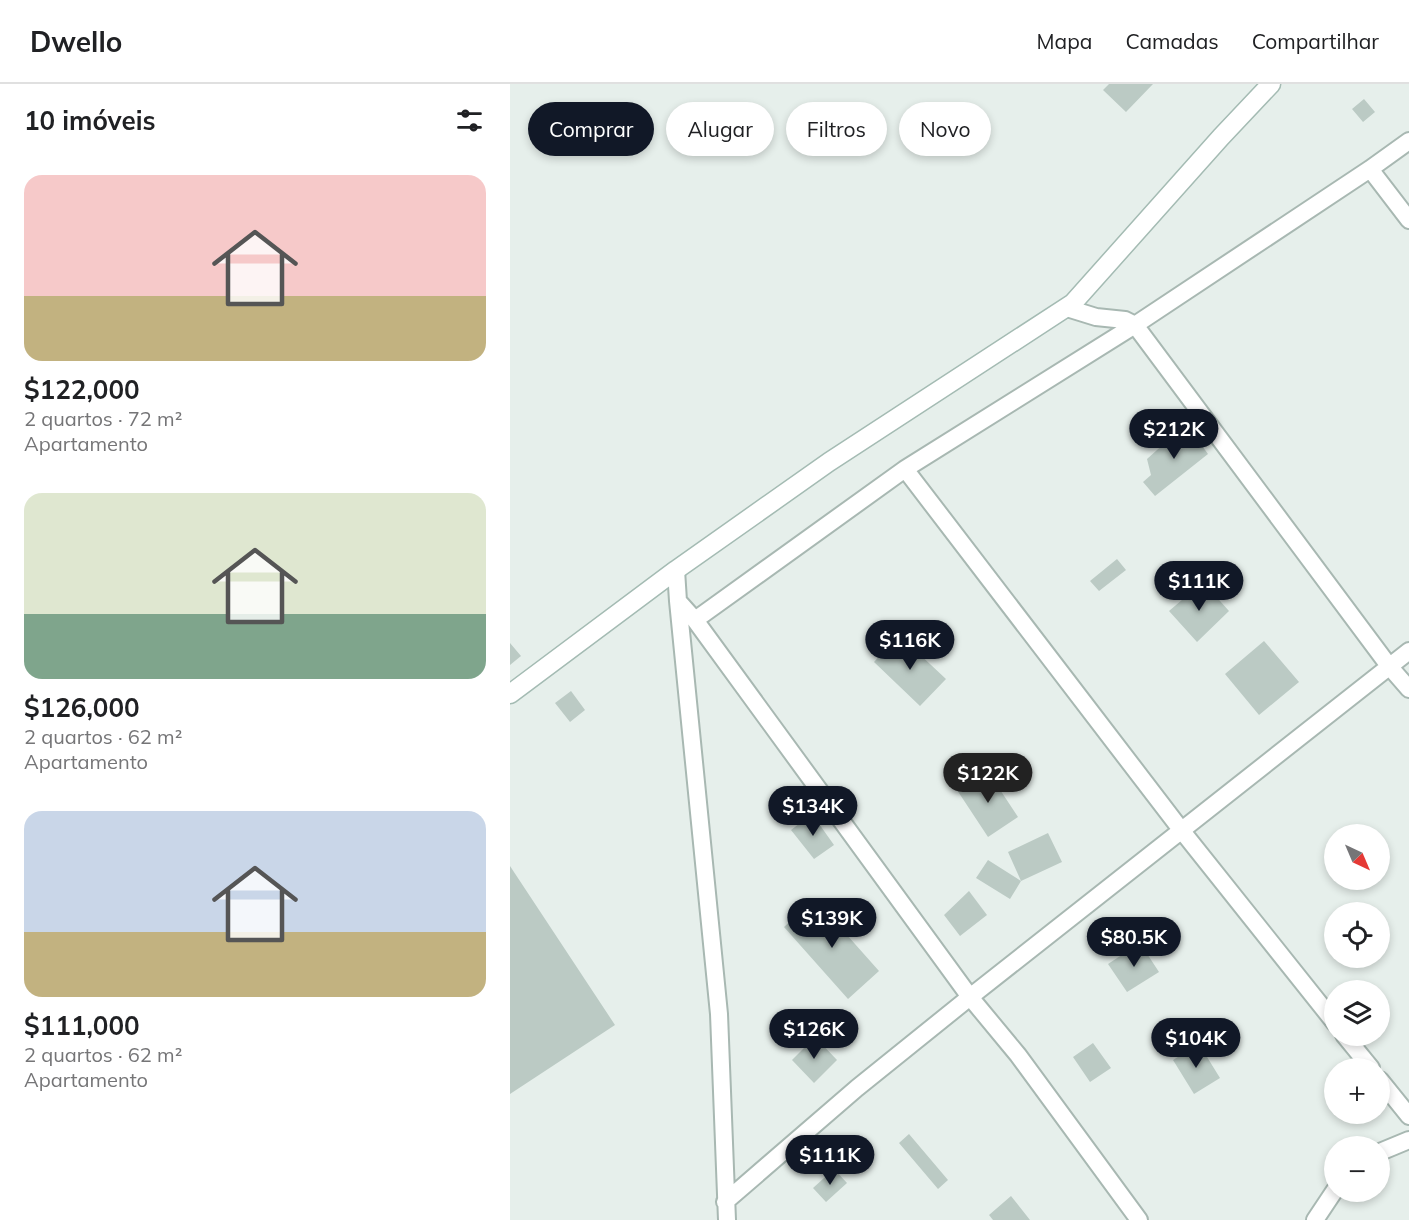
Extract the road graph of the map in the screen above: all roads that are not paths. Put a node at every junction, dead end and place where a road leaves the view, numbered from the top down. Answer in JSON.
{"nodes":[{"id":1,"x":1271,"y":84,"type":"edge"},
{"id":2,"x":1409,"y":141,"type":"edge"},
{"id":3,"x":1370,"y":169,"type":"junction"},
{"id":4,"x":1409,"y":220,"type":"edge"},
{"id":5,"x":1067,"y":308,"type":"junction"},
{"id":6,"x":1135,"y":325,"type":"junction"},
{"id":7,"x":905,"y":469,"type":"junction"},
{"id":8,"x":676,"y":570,"type":"junction"},
{"id":9,"x":678,"y":602,"type":"junction"},
{"id":10,"x":695,"y":620,"type":"junction"},
{"id":11,"x":1409,"y":651,"type":"edge"},
{"id":12,"x":1389,"y":666,"type":"junction"},
{"id":13,"x":1409,"y":689,"type":"edge"},
{"id":14,"x":510,"y":694,"type":"edge"},
{"id":15,"x":1182,"y":831,"type":"junction"},
{"id":16,"x":970,"y":997,"type":"junction"},
{"id":17,"x":1324,"y":1009,"type":"edge"},
{"id":18,"x":1353,"y":1046,"type":"edge"},
{"id":19,"x":1363,"y":1058,"type":"edge"},
{"id":20,"x":1390,"y":1092,"type":"edge"},
{"id":21,"x":1409,"y":1116,"type":"edge"},
{"id":22,"x":1409,"y":1140,"type":"edge"},
{"id":23,"x":1390,"y":1148,"type":"edge"},
{"id":24,"x":725,"y":1202,"type":"junction"},
{"id":25,"x":1327,"y":1202,"type":"edge"},
{"id":26,"x":727,"y":1220,"type":"edge"},
{"id":27,"x":1139,"y":1220,"type":"edge"},
{"id":28,"x":1315,"y":1220,"type":"edge"}],
"edges":[{"from":1,"to":5,"type":"street"},
{"from":2,"to":3,"type":"street"},
{"from":3,"to":4,"type":"street"},
{"from":3,"to":6,"type":"street"},
{"from":5,"to":6,"type":"street"},
{"from":5,"to":8,"type":"street"},
{"from":6,"to":7,"type":"street"},
{"from":6,"to":12,"type":"street"},
{"from":7,"to":10,"type":"street"},
{"from":7,"to":15,"type":"street"},
{"from":8,"to":9,"type":"street"},
{"from":8,"to":14,"type":"street"},
{"from":9,"to":10,"type":"street"},
{"from":9,"to":24,"type":"street"},
{"from":10,"to":16,"type":"street"},
{"from":11,"to":12,"type":"street"},
{"from":12,"to":13,"type":"street"},
{"from":12,"to":15,"type":"street"},
{"from":15,"to":16,"type":"street"},
{"from":15,"to":17,"type":"street"},
{"from":16,"to":24,"type":"street"},
{"from":16,"to":27,"type":"street"},
{"from":18,"to":19,"type":"street"},
{"from":20,"to":21,"type":"street"},
{"from":22,"to":23,"type":"street"},
{"from":24,"to":26,"type":"street"},
{"from":25,"to":28,"type":"street"}]}
